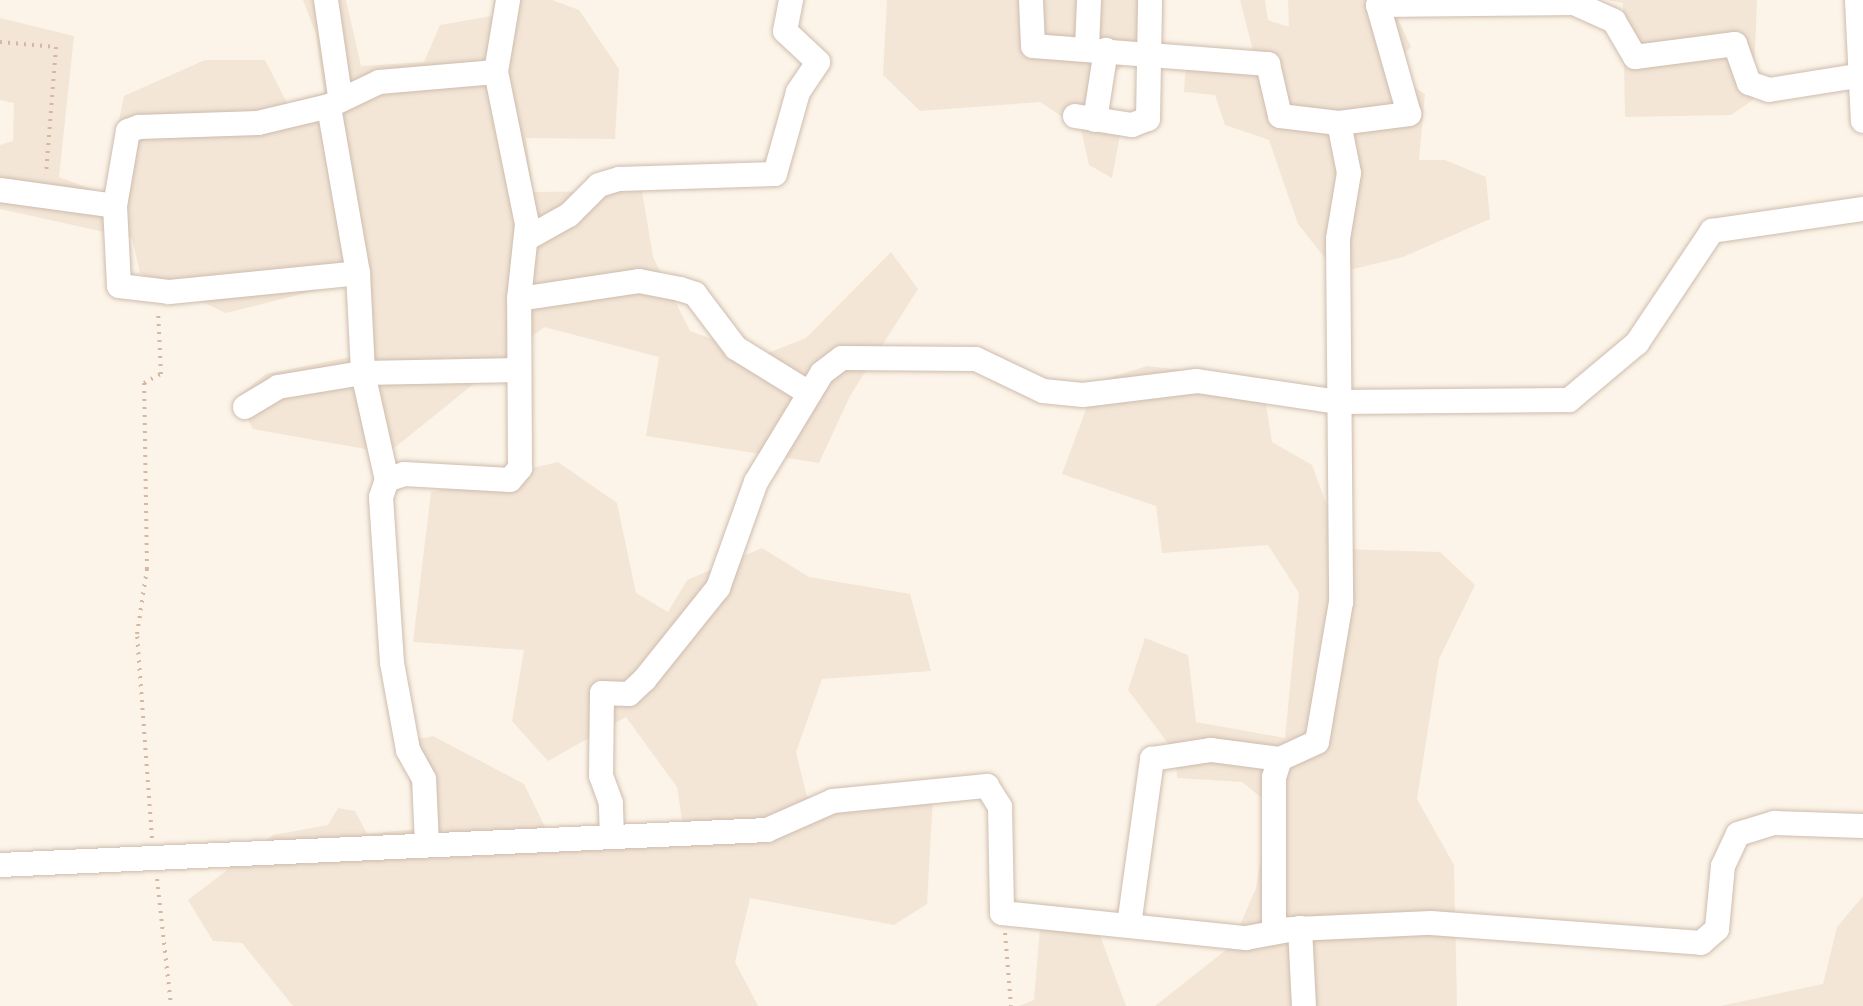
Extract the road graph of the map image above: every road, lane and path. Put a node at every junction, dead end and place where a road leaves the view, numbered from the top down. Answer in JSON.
{"nodes":[{"id":1,"x":326,"y":0,"type":"edge"},
{"id":2,"x":508,"y":0,"type":"edge"},
{"id":3,"x":791,"y":0,"type":"edge"},
{"id":4,"x":1031,"y":0,"type":"edge"},
{"id":5,"x":1089,"y":0,"type":"edge"},
{"id":6,"x":1150,"y":0,"type":"edge"},
{"id":7,"x":1857,"y":0,"type":"edge"},
{"id":8,"x":0,"y":42,"type":"edge"},
{"id":9,"x":1097,"y":49,"type":"junction"},
{"id":10,"x":1151,"y":55,"type":"junction"},
{"id":11,"x":496,"y":72,"type":"junction"},
{"id":12,"x":1856,"y":76,"type":"junction"},
{"id":13,"x":335,"y":101,"type":"junction"},
{"id":14,"x":1863,"y":121,"type":"edge"},
{"id":15,"x":1339,"y":123,"type":"junction"},
{"id":16,"x":0,"y":190,"type":"edge"},
{"id":17,"x":45,"y":193,"type":"junction"},
{"id":18,"x":115,"y":206,"type":"junction"},
{"id":19,"x":1863,"y":209,"type":"edge"},
{"id":20,"x":526,"y":239,"type":"junction"},
{"id":21,"x":358,"y":273,"type":"junction"},
{"id":22,"x":169,"y":292,"type":"junction"},
{"id":23,"x":519,"y":299,"type":"junction"},
{"id":24,"x":519,"y":370,"type":"junction"},
{"id":25,"x":363,"y":373,"type":"junction"},
{"id":26,"x":809,"y":393,"type":"junction"},
{"id":27,"x":1337,"y":402,"type":"junction"},
{"id":28,"x":245,"y":407,"type":"dead end"},
{"id":29,"x":387,"y":480,"type":"junction"},
{"id":30,"x":1280,"y":759,"type":"junction"},
{"id":31,"x":1863,"y":826,"type":"edge"},
{"id":32,"x":612,"y":837,"type":"junction"},
{"id":33,"x":427,"y":844,"type":"junction"},
{"id":34,"x":154,"y":860,"type":"junction"},
{"id":35,"x":0,"y":865,"type":"edge"},
{"id":36,"x":1002,"y":913,"type":"junction"},
{"id":37,"x":1129,"y":925,"type":"junction"},
{"id":38,"x":1300,"y":928,"type":"junction"},
{"id":39,"x":171,"y":1006,"type":"edge"},
{"id":40,"x":1011,"y":1006,"type":"edge"},
{"id":41,"x":1304,"y":1006,"type":"edge"}],
"edges":[{"from":1,"to":13,"type":"street"},
{"from":2,"to":11,"type":"street"},
{"from":3,"to":20,"type":"street"},
{"from":4,"to":9,"type":"street"},
{"from":5,"to":9,"type":"street"},
{"from":6,"to":10,"type":"street"},
{"from":7,"to":12,"type":"street"},
{"from":8,"to":17,"type":"path"},
{"from":9,"to":10,"type":"street"},
{"from":9,"to":10,"type":"street"},
{"from":10,"to":15,"type":"street"},
{"from":11,"to":13,"type":"street"},
{"from":11,"to":20,"type":"street"},
{"from":12,"to":14,"type":"street"},
{"from":12,"to":15,"type":"street"},
{"from":13,"to":18,"type":"street"},
{"from":13,"to":21,"type":"street"},
{"from":15,"to":27,"type":"street"},
{"from":16,"to":17,"type":"street"},
{"from":17,"to":18,"type":"street"},
{"from":18,"to":22,"type":"street"},
{"from":19,"to":27,"type":"street"},
{"from":20,"to":23,"type":"street"},
{"from":21,"to":22,"type":"street"},
{"from":21,"to":25,"type":"street"},
{"from":22,"to":34,"type":"path"},
{"from":23,"to":24,"type":"street"},
{"from":23,"to":26,"type":"street"},
{"from":24,"to":25,"type":"street"},
{"from":24,"to":29,"type":"street"},
{"from":25,"to":28,"type":"street"},
{"from":25,"to":29,"type":"street"},
{"from":26,"to":27,"type":"street"},
{"from":26,"to":32,"type":"street"},
{"from":27,"to":30,"type":"street"},
{"from":29,"to":33,"type":"street"},
{"from":30,"to":37,"type":"street"},
{"from":30,"to":38,"type":"street"},
{"from":31,"to":38,"type":"street"},
{"from":32,"to":33,"type":"street"},
{"from":32,"to":36,"type":"street"},
{"from":33,"to":34,"type":"street"},
{"from":34,"to":35,"type":"street"},
{"from":34,"to":39,"type":"path"},
{"from":36,"to":37,"type":"street"},
{"from":36,"to":40,"type":"path"},
{"from":37,"to":38,"type":"street"},
{"from":38,"to":41,"type":"street"}]}
